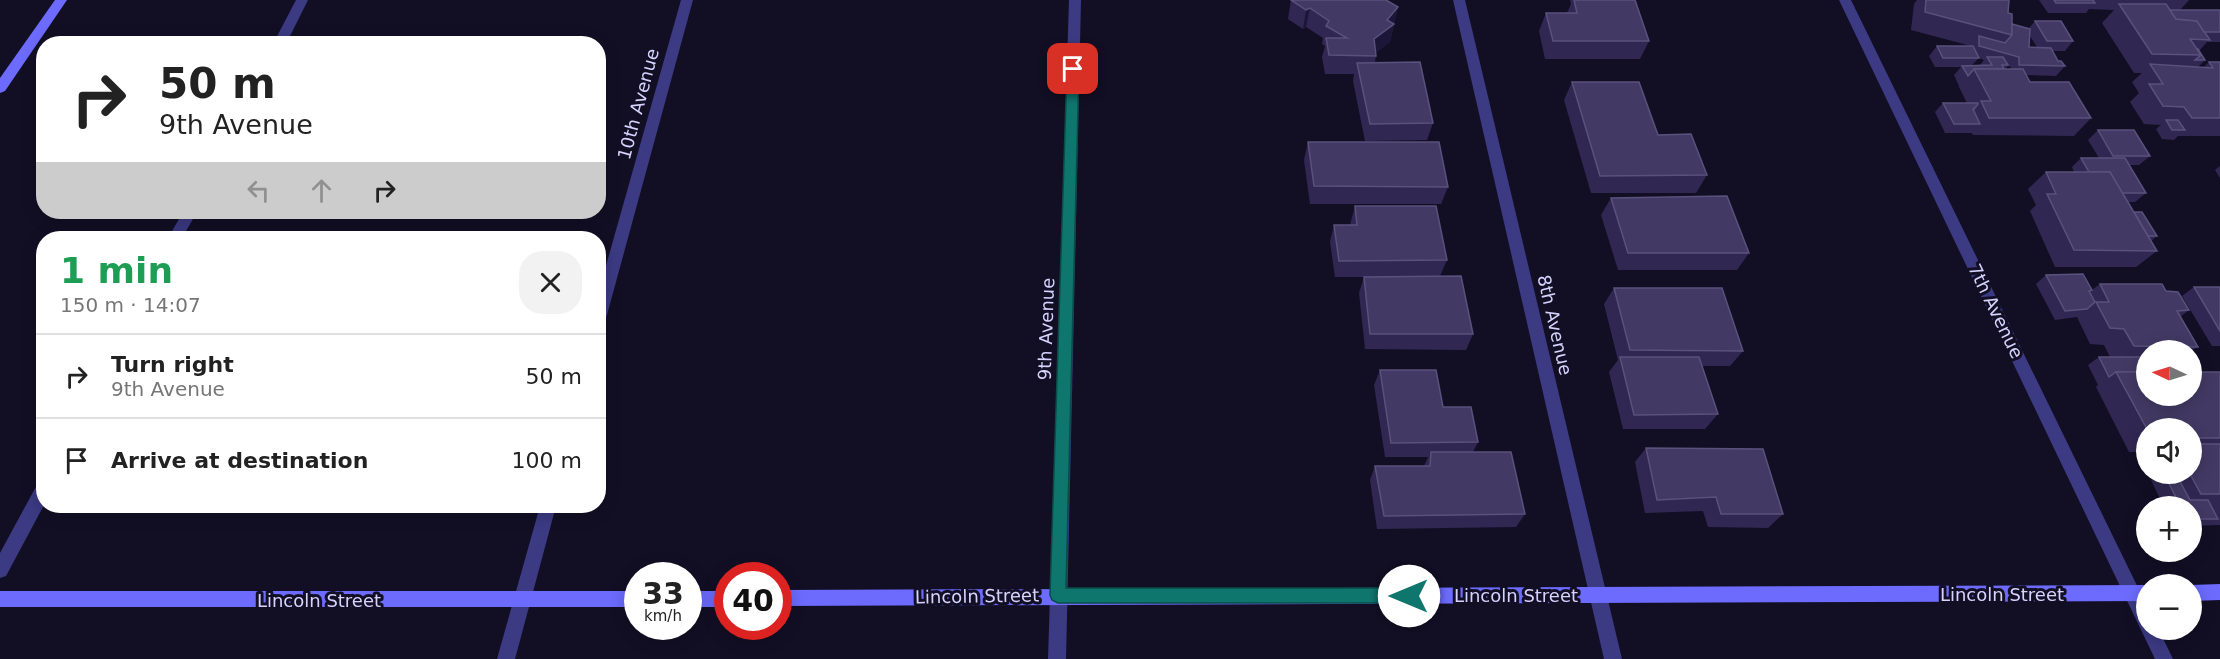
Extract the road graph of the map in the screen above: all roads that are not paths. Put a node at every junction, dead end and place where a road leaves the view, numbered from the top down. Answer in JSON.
{"nodes":[{"id":1,"x":61,"y":0,"type":"edge"},
{"id":2,"x":302,"y":0,"type":"edge"},
{"id":3,"x":687,"y":0,"type":"edge"},
{"id":4,"x":1075,"y":0,"type":"edge"},
{"id":5,"x":1459,"y":0,"type":"edge"},
{"id":6,"x":1845,"y":0,"type":"edge"},
{"id":7,"x":36,"y":36,"type":"edge"},
{"id":8,"x":36,"y":36,"type":"edge"},
{"id":9,"x":283,"y":36,"type":"edge"},
{"id":10,"x":0,"y":88,"type":"edge"},
{"id":11,"x":606,"y":293,"type":"edge"},
{"id":12,"x":36,"y":503,"type":"edge"},
{"id":13,"x":546,"y":513,"type":"edge"},
{"id":14,"x":0,"y":570,"type":"edge"},
{"id":15,"x":2136,"y":585,"type":"edge"},
{"id":16,"x":2202,"y":592,"type":"edge"},
{"id":17,"x":2220,"y":592,"type":"edge"},
{"id":18,"x":2136,"y":593,"type":"edge"},
{"id":19,"x":1058,"y":595,"type":"junction"},
{"id":20,"x":1599,"y":596,"type":"junction"},
{"id":21,"x":792,"y":598,"type":"edge"},
{"id":22,"x":0,"y":599,"type":"edge"},
{"id":23,"x":624,"y":599,"type":"edge"},
{"id":24,"x":522,"y":601,"type":"junction"},
{"id":25,"x":2155,"y":640,"type":"edge"},
{"id":26,"x":506,"y":659,"type":"edge"},
{"id":27,"x":1057,"y":659,"type":"edge"},
{"id":28,"x":1613,"y":659,"type":"edge"},
{"id":29,"x":2164,"y":659,"type":"edge"}],
"edges":[{"from":1,"to":7,"type":"street"},
{"from":2,"to":9,"type":"street"},
{"from":3,"to":11,"type":"street","name":"10th Avenue"},
{"from":4,"to":19,"type":"street","name":"9th Avenue"},
{"from":5,"to":20,"type":"street","name":"8th Avenue"},
{"from":6,"to":15,"type":"street","name":"7th Avenue"},
{"from":8,"to":10,"type":"street"},
{"from":12,"to":14,"type":"street"},
{"from":13,"to":24,"type":"street"},
{"from":16,"to":17,"type":"street"},
{"from":18,"to":20,"type":"street","name":"Lincoln Street"},
{"from":19,"to":20,"type":"street","name":"Lincoln Street"},
{"from":19,"to":21,"type":"street","name":"Lincoln Street"},
{"from":19,"to":27,"type":"street","name":"9th Avenue"},
{"from":20,"to":28,"type":"street","name":"8th Avenue"},
{"from":22,"to":24,"type":"street","name":"Lincoln Street"},
{"from":23,"to":24,"type":"street","name":"Lincoln Street"},
{"from":24,"to":26,"type":"street"},
{"from":25,"to":29,"type":"street"}]}
